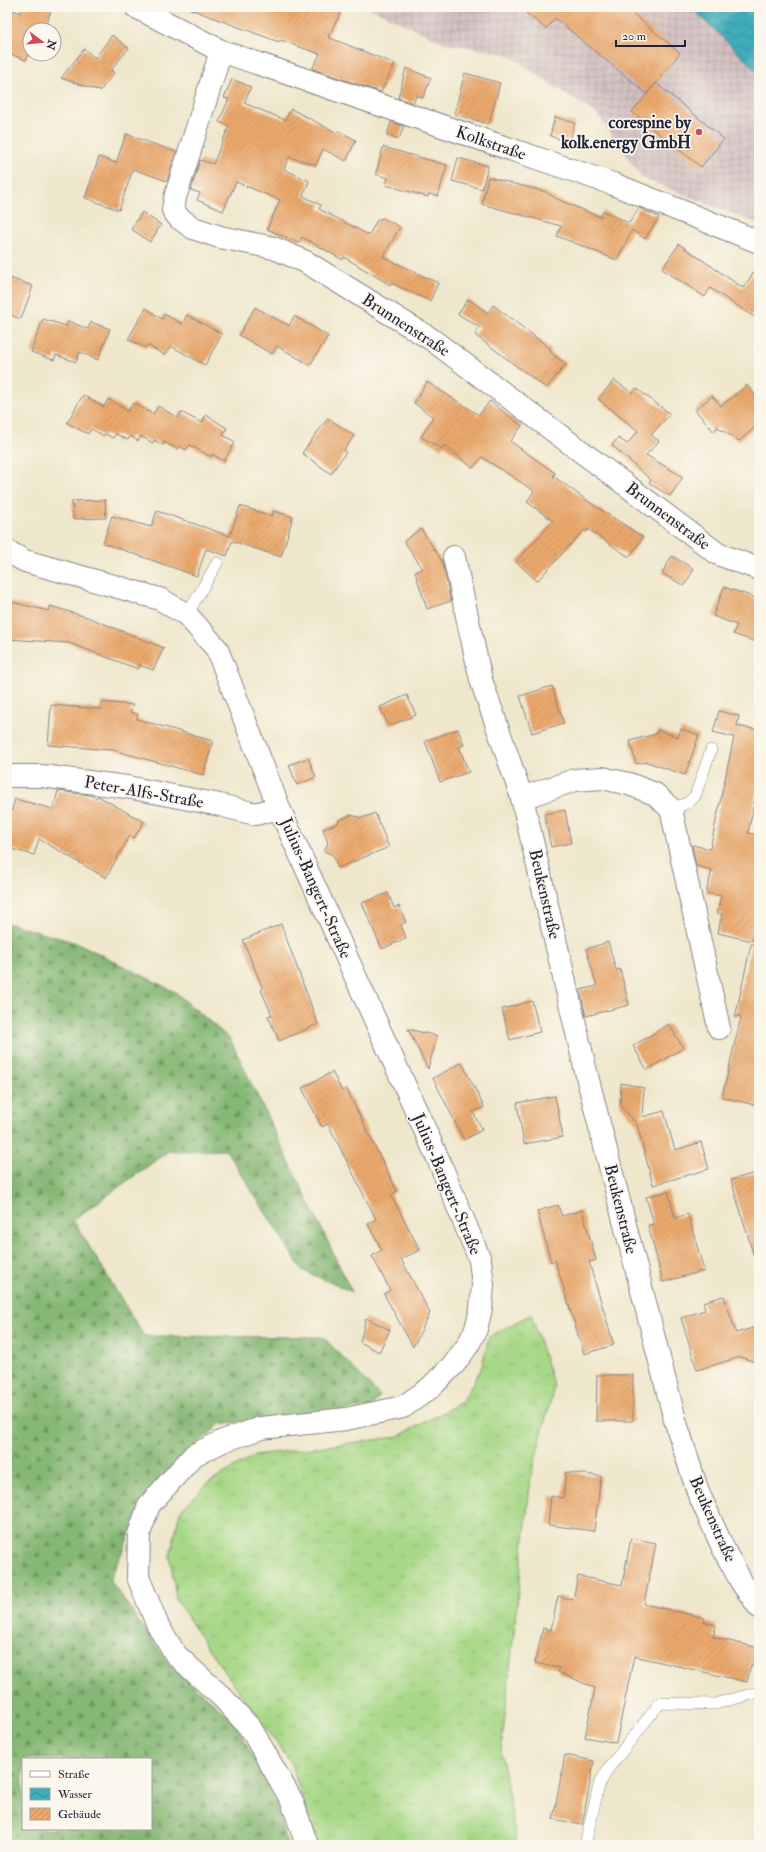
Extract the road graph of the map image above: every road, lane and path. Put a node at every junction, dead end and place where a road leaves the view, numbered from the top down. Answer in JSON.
{"nodes":[{"id":1,"x":136,"y":7,"type":"edge"},
{"id":2,"x":222,"y":51,"type":"junction"},
{"id":3,"x":759,"y":242,"type":"edge"},
{"id":4,"x":7,"y":551,"type":"edge"},
{"id":5,"x":454,"y":557,"type":"dead end"},
{"id":6,"x":217,"y":563,"type":"dead end"},
{"id":7,"x":759,"y":569,"type":"edge"},
{"id":8,"x":187,"y":615,"type":"junction"},
{"id":9,"x":711,"y":750,"type":"dead end"},
{"id":10,"x":7,"y":776,"type":"edge"},
{"id":11,"x":522,"y":798,"type":"junction"},
{"id":12,"x":279,"y":808,"type":"junction"},
{"id":13,"x":671,"y":809,"type":"junction"},
{"id":14,"x":719,"y":1028,"type":"dead end"},
{"id":15,"x":759,"y":1606,"type":"edge"},
{"id":16,"x":759,"y":1692,"type":"edge"},
{"id":17,"x":307,"y":1845,"type":"edge"},
{"id":18,"x":585,"y":1845,"type":"edge"}],
"edges":[{"from":1,"to":2,"type":"street"},
{"from":2,"to":3,"type":"street","name":"Kolkstraße"},
{"from":2,"to":7,"type":"street","name":"Brunnenstraße"},
{"from":4,"to":8,"type":"street","name":"Julius-Bangert-Straße"},
{"from":5,"to":11,"type":"street","name":"Beukenstraße"},
{"from":6,"to":8,"type":"lane"},
{"from":8,"to":12,"type":"street","name":"Julius-Bangert-Straße"},
{"from":9,"to":13,"type":"lane"},
{"from":10,"to":12,"type":"street","name":"Peter-Alfs-Straße"},
{"from":11,"to":13,"type":"street"},
{"from":11,"to":15,"type":"street","name":"Beukenstraße"},
{"from":12,"to":17,"type":"street","name":"Julius-Bangert-Straße"},
{"from":13,"to":14,"type":"street"},
{"from":16,"to":18,"type":"lane"}]}
